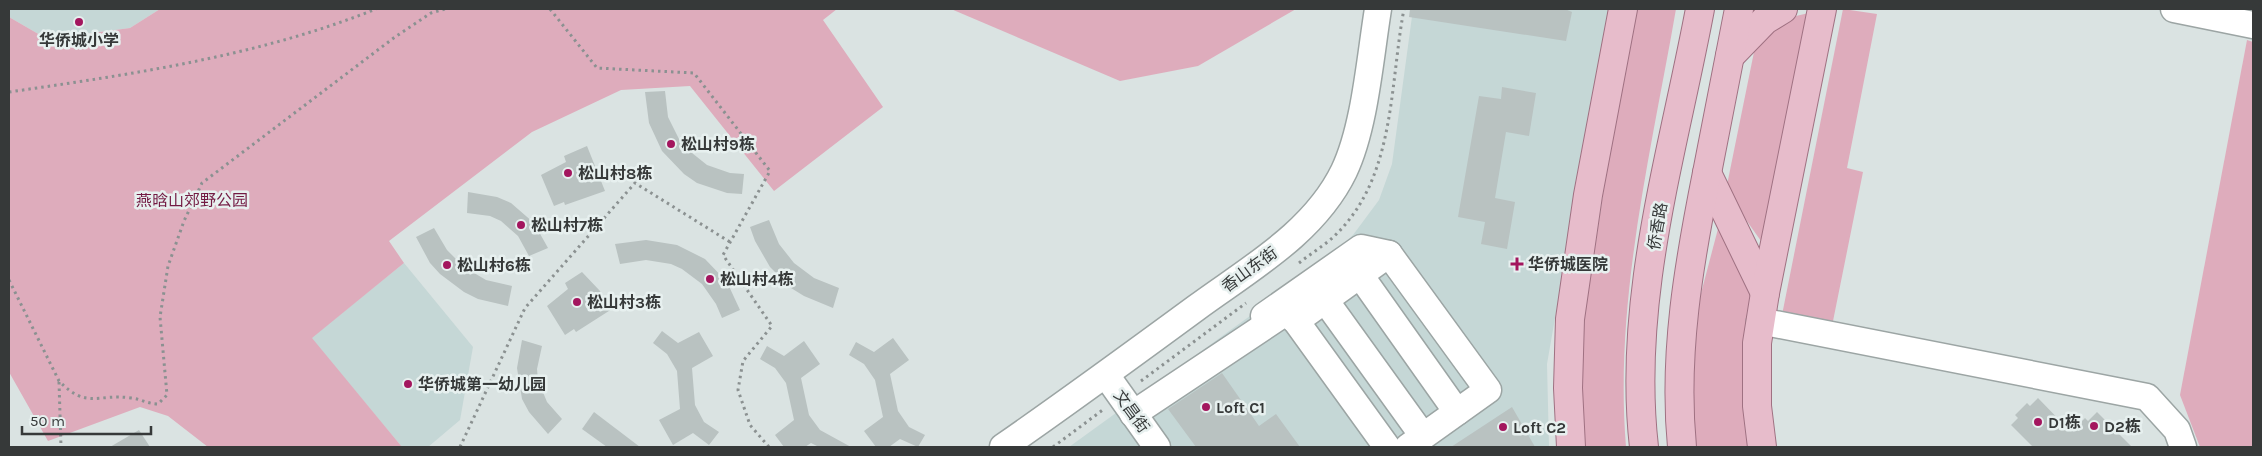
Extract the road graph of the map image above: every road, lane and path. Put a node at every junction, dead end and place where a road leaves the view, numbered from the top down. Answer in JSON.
{"nodes":[{"id":1,"x":376,"y":9,"type":"edge"},
{"id":2,"x":445,"y":9,"type":"edge"},
{"id":3,"x":550,"y":9,"type":"edge"},
{"id":4,"x":1378,"y":9,"type":"edge"},
{"id":5,"x":1623,"y":9,"type":"edge"},
{"id":6,"x":1700,"y":9,"type":"edge"},
{"id":7,"x":1739,"y":9,"type":"edge"},
{"id":8,"x":1783,"y":9,"type":"edge"},
{"id":9,"x":1822,"y":9,"type":"edge"},
{"id":10,"x":2174,"y":9,"type":"edge"},
{"id":11,"x":431,"y":11,"type":"edge"},
{"id":12,"x":2253,"y":25,"type":"edge"},
{"id":13,"x":1692,"y":55,"type":"junction"},
{"id":14,"x":1729,"y":59,"type":"junction"},
{"id":15,"x":9,"y":92,"type":"edge"},
{"id":16,"x":1707,"y":173,"type":"junction"},
{"id":17,"x":730,"y":242,"type":"junction"},
{"id":18,"x":1389,"y":254,"type":"junction"},
{"id":19,"x":1360,"y":275,"type":"junction"},
{"id":20,"x":9,"y":280,"type":"edge"},
{"id":21,"x":1764,"y":292,"type":"junction"},
{"id":22,"x":1325,"y":300,"type":"junction"},
{"id":23,"x":1296,"y":321,"type":"junction"},
{"id":24,"x":1760,"y":321,"type":"junction"},
{"id":25,"x":1106,"y":375,"type":"junction"},
{"id":26,"x":59,"y":382,"type":"junction"},
{"id":27,"x":1131,"y":411,"type":"junction"},
{"id":28,"x":1457,"y":412,"type":"junction"},
{"id":29,"x":1416,"y":442,"type":"edge"},
{"id":30,"x":61,"y":447,"type":"edge"},
{"id":31,"x":460,"y":447,"type":"edge"},
{"id":32,"x":769,"y":447,"type":"edge"},
{"id":33,"x":1003,"y":447,"type":"edge"},
{"id":34,"x":1158,"y":447,"type":"edge"},
{"id":35,"x":1386,"y":447,"type":"edge"},
{"id":36,"x":1570,"y":447,"type":"edge"},
{"id":37,"x":1644,"y":447,"type":"edge"},
{"id":38,"x":1682,"y":447,"type":"edge"},
{"id":39,"x":1762,"y":447,"type":"edge"},
{"id":40,"x":2183,"y":447,"type":"edge"}],
"edges":[{"from":1,"to":15,"type":"path"},
{"from":2,"to":11,"type":"path"},
{"from":3,"to":17,"type":"path"},
{"from":4,"to":25,"type":"street","name":"香山东街"},
{"from":5,"to":36,"type":"main road"},
{"from":6,"to":13,"type":"main road","name":"侨香路"},
{"from":7,"to":14,"type":"main road"},
{"from":8,"to":14,"type":"main road"},
{"from":9,"to":21,"type":"main road"},
{"from":10,"to":12,"type":"street"},
{"from":11,"to":26,"type":"path"},
{"from":13,"to":14,"type":"main road"},
{"from":13,"to":37,"type":"main road","name":"侨香路"},
{"from":14,"to":16,"type":"main road"},
{"from":16,"to":21,"type":"main road"},
{"from":16,"to":38,"type":"main road"},
{"from":17,"to":31,"type":"path"},
{"from":17,"to":32,"type":"path"},
{"from":18,"to":19,"type":"street"},
{"from":18,"to":27,"type":"street"},
{"from":18,"to":28,"type":"street"},
{"from":19,"to":22,"type":"street"},
{"from":19,"to":28,"type":"street"},
{"from":20,"to":26,"type":"path"},
{"from":21,"to":24,"type":"main road"},
{"from":22,"to":23,"type":"street"},
{"from":22,"to":29,"type":"street"},
{"from":23,"to":27,"type":"street"},
{"from":23,"to":35,"type":"street"},
{"from":24,"to":39,"type":"main road"},
{"from":24,"to":40,"type":"street"},
{"from":25,"to":27,"type":"street","name":"文昌街"},
{"from":25,"to":33,"type":"street","name":"香山东街"},
{"from":26,"to":30,"type":"path"},
{"from":27,"to":34,"type":"street","name":"文昌街"},
{"from":28,"to":29,"type":"street"}]}
